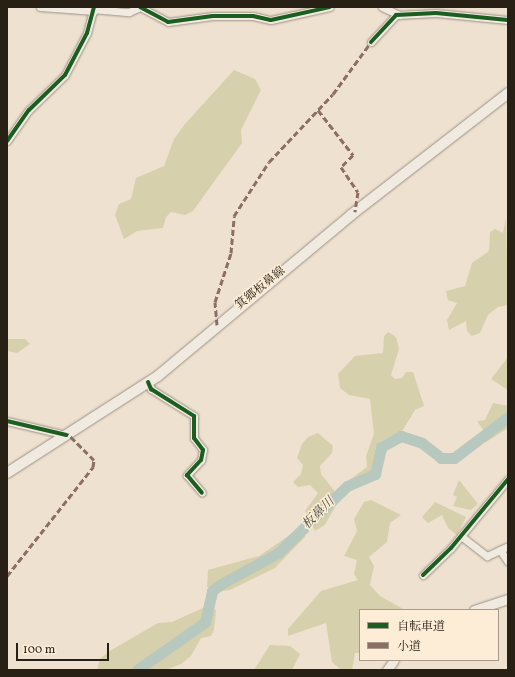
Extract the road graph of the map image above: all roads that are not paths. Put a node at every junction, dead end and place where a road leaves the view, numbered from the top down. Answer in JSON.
{"nodes":[{"id":1,"x":40,"y":7,"type":"edge"},
{"id":2,"x":140,"y":7,"type":"edge"},
{"id":3,"x":330,"y":7,"type":"edge"},
{"id":4,"x":382,"y":7,"type":"edge"},
{"id":5,"x":93,"y":8,"type":"edge"},
{"id":6,"x":399,"y":15,"type":"junction"},
{"id":7,"x":508,"y":20,"type":"edge"},
{"id":8,"x":371,"y":42,"type":"dead end"},
{"id":9,"x":508,"y":93,"type":"edge"},
{"id":10,"x":7,"y":141,"type":"edge"},
{"id":11,"x":148,"y":382,"type":"junction"},
{"id":12,"x":7,"y":421,"type":"edge"},
{"id":13,"x":66,"y":435,"type":"junction"},
{"id":14,"x":7,"y":473,"type":"edge"},
{"id":15,"x":508,"y":479,"type":"edge"},
{"id":16,"x":202,"y":493,"type":"dead end"},
{"id":17,"x":461,"y":536,"type":"junction"},
{"id":18,"x":508,"y":546,"type":"edge"},
{"id":19,"x":500,"y":550,"type":"junction"},
{"id":20,"x":508,"y":562,"type":"edge"},
{"id":21,"x":423,"y":576,"type":"dead end"},
{"id":22,"x":508,"y":599,"type":"edge"},
{"id":23,"x":477,"y":609,"type":"edge"},
{"id":24,"x":393,"y":661,"type":"edge"},
{"id":25,"x":387,"y":670,"type":"edge"}],
"edges":[{"from":1,"to":5,"type":"street"},
{"from":2,"to":3,"type":"street"},
{"from":2,"to":5,"type":"street"},
{"from":4,"to":6,"type":"street"},
{"from":5,"to":10,"type":"street"},
{"from":6,"to":7,"type":"street"},
{"from":6,"to":8,"type":"street"},
{"from":9,"to":11,"type":"main road","name":"箕郷板鼻線"},
{"from":11,"to":13,"type":"main road","name":"箕郷板鼻線"},
{"from":11,"to":16,"type":"street"},
{"from":12,"to":13,"type":"street"},
{"from":13,"to":14,"type":"main road","name":"箕郷板鼻線"},
{"from":15,"to":17,"type":"street"},
{"from":17,"to":19,"type":"street"},
{"from":17,"to":21,"type":"street"},
{"from":18,"to":19,"type":"street"},
{"from":19,"to":20,"type":"street"},
{"from":22,"to":23,"type":"street"},
{"from":24,"to":25,"type":"street"}]}
